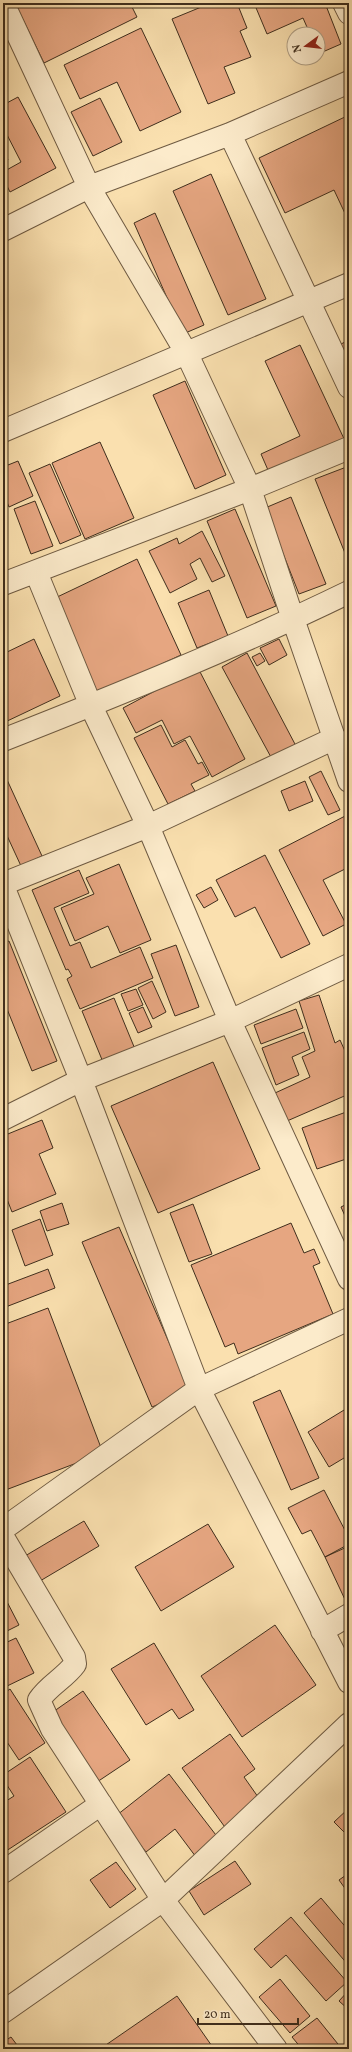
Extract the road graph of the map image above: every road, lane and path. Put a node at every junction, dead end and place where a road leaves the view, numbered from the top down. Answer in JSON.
{"nodes":[{"id":1,"x":3,"y":3,"type":"edge"},
{"id":2,"x":344,"y":3,"type":"edge"},
{"id":3,"x":349,"y":13,"type":"edge"},
{"id":4,"x":349,"y":82,"type":"edge"},
{"id":5,"x":230,"y":134,"type":"junction"},
{"id":6,"x":89,"y":187,"type":"junction"},
{"id":7,"x":3,"y":230,"type":"edge"},
{"id":8,"x":349,"y":284,"type":"edge"},
{"id":9,"x":308,"y":301,"type":"junction"},
{"id":10,"x":187,"y":354,"type":"junction"},
{"id":11,"x":349,"y":387,"type":"edge"},
{"id":12,"x":3,"y":431,"type":"edge"},
{"id":13,"x":349,"y":448,"type":"edge"},
{"id":14,"x":250,"y":489,"type":"junction"},
{"id":15,"x":36,"y":572,"type":"junction"},
{"id":16,"x":3,"y":584,"type":"edge"},
{"id":17,"x":349,"y":592,"type":"edge"},
{"id":18,"x":293,"y":620,"type":"junction"},
{"id":19,"x":91,"y":706,"type":"junction"},
{"id":20,"x":335,"y":738,"type":"junction"},
{"id":21,"x":3,"y":740,"type":"edge"},
{"id":22,"x":349,"y":781,"type":"edge"},
{"id":23,"x":148,"y":826,"type":"junction"},
{"id":24,"x":3,"y":885,"type":"edge"},
{"id":25,"x":349,"y":965,"type":"edge"},
{"id":26,"x":230,"y":1021,"type":"junction"},
{"id":27,"x":81,"y":1080,"type":"junction"},
{"id":28,"x":3,"y":1119,"type":"edge"},
{"id":29,"x":349,"y":1279,"type":"edge"},
{"id":30,"x":349,"y":1319,"type":"edge"},
{"id":31,"x":199,"y":1388,"type":"junction"},
{"id":32,"x":3,"y":1529,"type":"edge"},
{"id":33,"x":3,"y":1537,"type":"edge"},
{"id":34,"x":349,"y":1615,"type":"edge"},
{"id":35,"x":322,"y":1631,"type":"junction"},
{"id":36,"x":349,"y":1682,"type":"edge"},
{"id":37,"x":349,"y":1724,"type":"edge"},
{"id":38,"x":101,"y":1804,"type":"junction"},
{"id":39,"x":3,"y":1872,"type":"edge"},
{"id":40,"x":163,"y":1900,"type":"junction"},
{"id":41,"x":3,"y":2012,"type":"edge"},
{"id":42,"x":276,"y":2049,"type":"edge"}],
"edges":[{"from":1,"to":6,"type":"street"},
{"from":2,"to":3,"type":"street"},
{"from":4,"to":5,"type":"street"},
{"from":5,"to":6,"type":"street"},
{"from":5,"to":9,"type":"street"},
{"from":6,"to":7,"type":"street"},
{"from":6,"to":10,"type":"street"},
{"from":8,"to":9,"type":"street"},
{"from":9,"to":10,"type":"street"},
{"from":9,"to":11,"type":"street"},
{"from":10,"to":12,"type":"street"},
{"from":10,"to":14,"type":"street"},
{"from":13,"to":14,"type":"street"},
{"from":14,"to":15,"type":"street"},
{"from":14,"to":18,"type":"street"},
{"from":15,"to":16,"type":"street"},
{"from":15,"to":19,"type":"street"},
{"from":17,"to":18,"type":"street"},
{"from":18,"to":19,"type":"street"},
{"from":18,"to":20,"type":"street"},
{"from":19,"to":21,"type":"street"},
{"from":19,"to":23,"type":"street"},
{"from":20,"to":22,"type":"street"},
{"from":20,"to":23,"type":"street"},
{"from":23,"to":24,"type":"street"},
{"from":23,"to":26,"type":"street"},
{"from":24,"to":27,"type":"street"},
{"from":25,"to":26,"type":"street"},
{"from":26,"to":27,"type":"street"},
{"from":26,"to":29,"type":"street"},
{"from":27,"to":28,"type":"street"},
{"from":27,"to":31,"type":"street"},
{"from":30,"to":31,"type":"street"},
{"from":31,"to":32,"type":"street"},
{"from":31,"to":35,"type":"street"},
{"from":33,"to":38,"type":"street"},
{"from":34,"to":35,"type":"street"},
{"from":35,"to":36,"type":"street"},
{"from":37,"to":40,"type":"street"},
{"from":38,"to":39,"type":"street"},
{"from":38,"to":40,"type":"street"},
{"from":40,"to":41,"type":"street"},
{"from":40,"to":42,"type":"street"}]}
